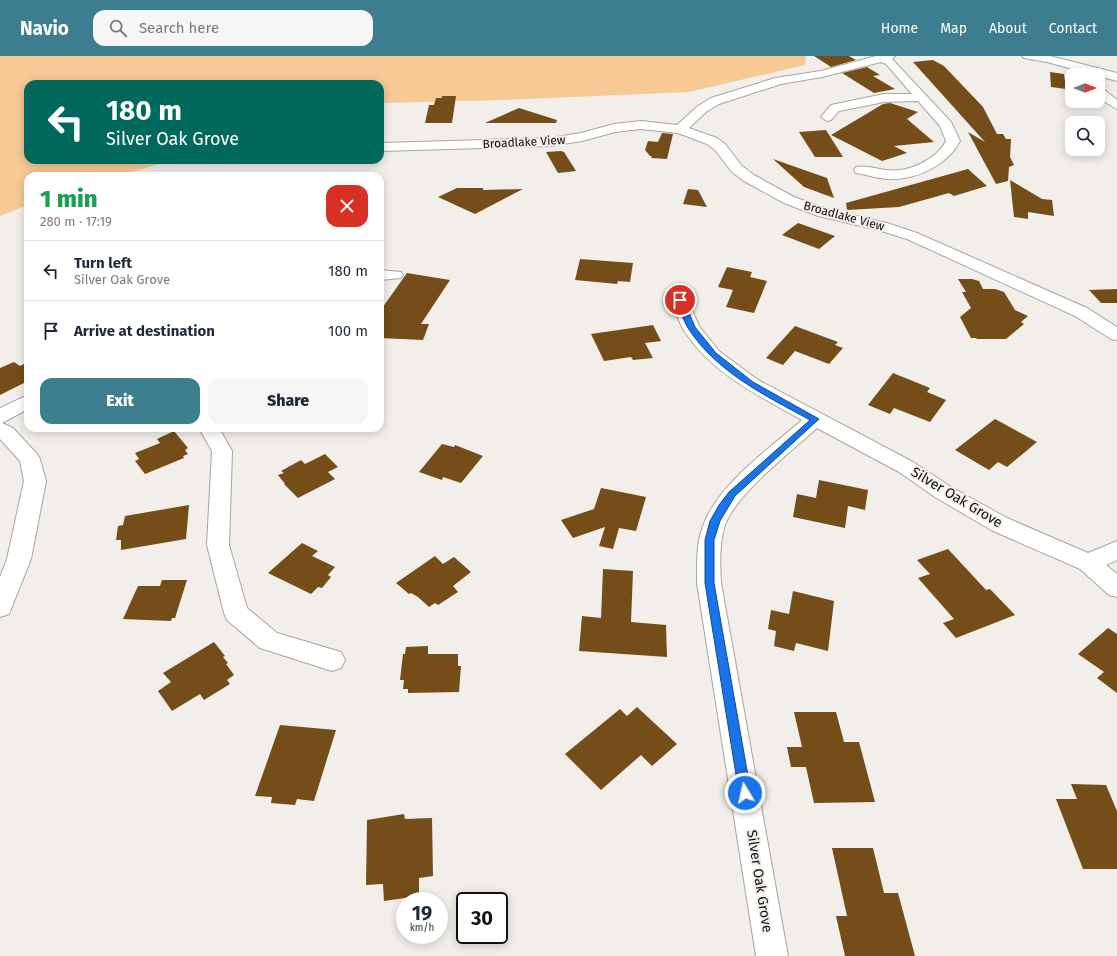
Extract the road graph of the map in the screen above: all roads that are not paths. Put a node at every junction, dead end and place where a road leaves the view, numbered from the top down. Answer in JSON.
{"nodes":[{"id":1,"x":1028,"y":56,"type":"edge"},
{"id":2,"x":886,"y":57,"type":"edge"},
{"id":3,"x":865,"y":63,"type":"junction"},
{"id":4,"x":1077,"y":68,"type":"edge"},
{"id":5,"x":1105,"y":76,"type":"edge"},
{"id":6,"x":1117,"y":77,"type":"edge"},
{"id":7,"x":908,"y":82,"type":"junction"},
{"id":8,"x":1105,"y":96,"type":"edge"},
{"id":9,"x":921,"y":97,"type":"junction"},
{"id":10,"x":1117,"y":105,"type":"edge"},
{"id":11,"x":827,"y":117,"type":"dead end"},
{"id":12,"x":680,"y":129,"type":"junction"},
{"id":13,"x":384,"y":147,"type":"edge"},
{"id":14,"x":861,"y":170,"type":"dead end"},
{"id":15,"x":680,"y":300,"type":"dead end"},
{"id":16,"x":1117,"y":335,"type":"edge"},
{"id":17,"x":24,"y":403,"type":"edge"},
{"id":18,"x":0,"y":417,"type":"edge"},
{"id":19,"x":815,"y":419,"type":"junction"},
{"id":20,"x":0,"y":430,"type":"edge"},
{"id":21,"x":211,"y":432,"type":"edge"},
{"id":22,"x":1117,"y":550,"type":"edge"},
{"id":23,"x":1088,"y":564,"type":"junction"},
{"id":24,"x":1117,"y":588,"type":"edge"},
{"id":25,"x":0,"y":607,"type":"edge"},
{"id":26,"x":332,"y":660,"type":"dead end"},
{"id":27,"x":772,"y":956,"type":"edge"}],
"edges":[{"from":1,"to":4,"type":"street"},
{"from":2,"to":3,"type":"street"},
{"from":2,"to":7,"type":"street"},
{"from":3,"to":7,"type":"street"},
{"from":3,"to":12,"type":"street"},
{"from":5,"to":6,"type":"street"},
{"from":7,"to":9,"type":"street"},
{"from":8,"to":10,"type":"street"},
{"from":9,"to":11,"type":"street"},
{"from":9,"to":14,"type":"street"},
{"from":12,"to":13,"type":"street","name":"Broadlake View"},
{"from":12,"to":16,"type":"street","name":"Broadlake View"},
{"from":15,"to":19,"type":"street","name":"Silver Oak Grove"},
{"from":17,"to":18,"type":"street"},
{"from":19,"to":23,"type":"street","name":"Silver Oak Grove"},
{"from":19,"to":27,"type":"street","name":"Silver Oak Grove"},
{"from":20,"to":25,"type":"street"},
{"from":21,"to":26,"type":"street"},
{"from":22,"to":23,"type":"street"},
{"from":23,"to":24,"type":"street","name":"Silver Oak Grove"}]}
